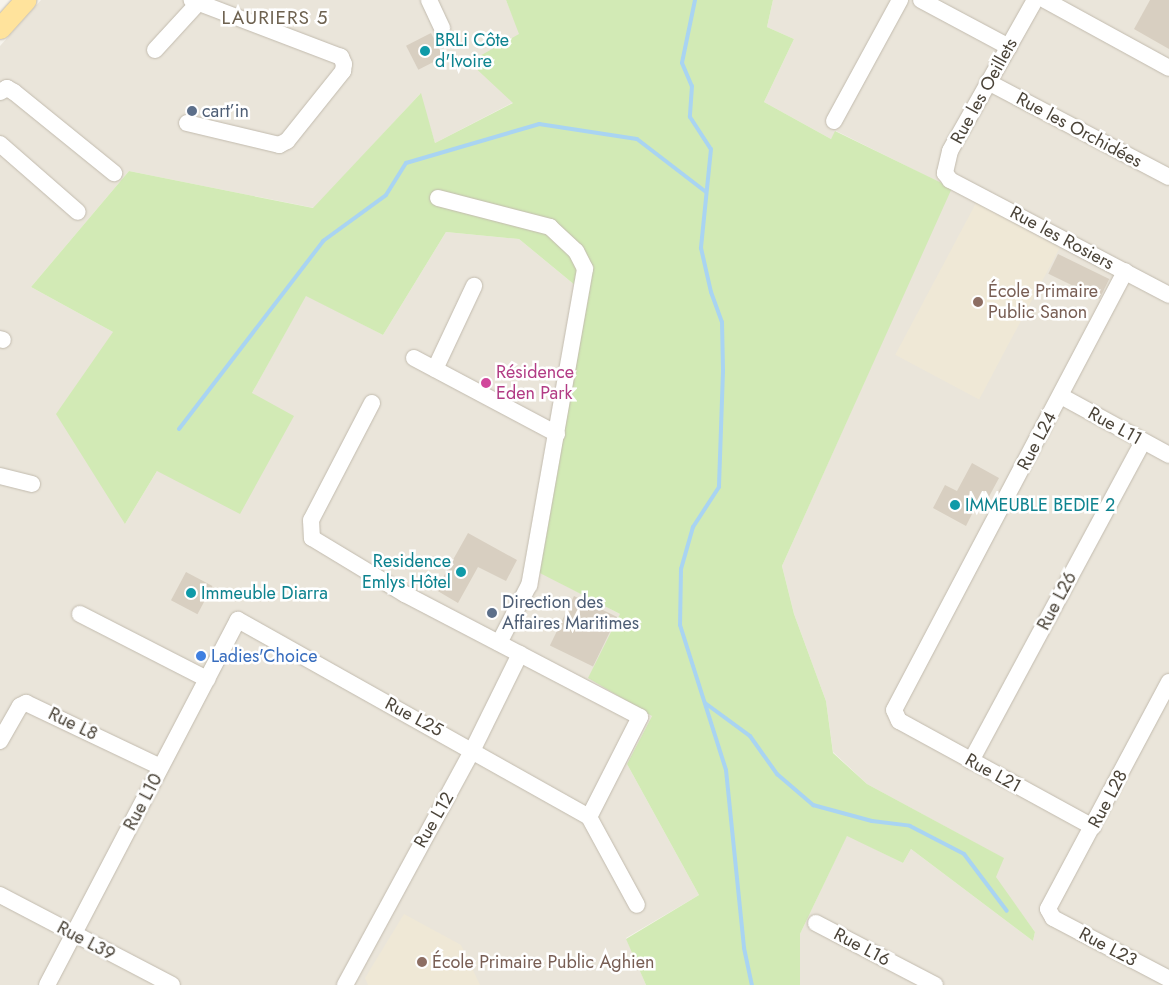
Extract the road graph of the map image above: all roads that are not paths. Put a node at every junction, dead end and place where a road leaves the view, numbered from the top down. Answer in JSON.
{"nodes":[{"id":1,"x":428,"y":0,"type":"edge"},
{"id":2,"x":900,"y":0,"type":"edge"},
{"id":3,"x":921,"y":0,"type":"edge"},
{"id":4,"x":1035,"y":0,"type":"edge"},
{"id":5,"x":1045,"y":0,"type":"edge"},
{"id":6,"x":21,"y":1,"type":"edge"},
{"id":7,"x":196,"y":1,"type":"edge"},
{"id":8,"x":0,"y":28,"type":"edge"},
{"id":9,"x":442,"y":28,"type":"dead end"},
{"id":10,"x":1009,"y":47,"type":"junction"},
{"id":11,"x":154,"y":50,"type":"dead end"},
{"id":12,"x":1169,"y":68,"type":"edge"},
{"id":13,"x":988,"y":82,"type":"junction"},
{"id":14,"x":0,"y":92,"type":"edge"},
{"id":15,"x":834,"y":121,"type":"dead end"},
{"id":16,"x":187,"y":123,"type":"dead end"},
{"id":17,"x":0,"y":144,"type":"edge"},
{"id":18,"x":114,"y":173,"type":"dead end"},
{"id":19,"x":1169,"y":177,"type":"edge"},
{"id":20,"x":954,"y":182,"type":"joint"},
{"id":21,"x":438,"y":198,"type":"dead end"},
{"id":22,"x":78,"y":212,"type":"dead end"},
{"id":23,"x":1124,"y":271,"type":"junction"},
{"id":24,"x":474,"y":286,"type":"dead end"},
{"id":25,"x":1169,"y":294,"type":"edge"},
{"id":26,"x":414,"y":358,"type":"dead end"},
{"id":27,"x":435,"y":369,"type":"junction"},
{"id":28,"x":1061,"y":396,"type":"junction"},
{"id":29,"x":372,"y":403,"type":"dead end"},
{"id":30,"x":556,"y":434,"type":"junction"},
{"id":31,"x":1143,"y":442,"type":"junction"},
{"id":32,"x":1169,"y":455,"type":"edge"},
{"id":33,"x":0,"y":476,"type":"edge"},
{"id":34,"x":32,"y":484,"type":"dead end"},
{"id":35,"x":80,"y":614,"type":"dead end"},
{"id":36,"x":238,"y":620,"type":"joint"},
{"id":37,"x":498,"y":643,"type":"junction"},
{"id":38,"x":520,"y":654,"type":"junction"},
{"id":39,"x":207,"y":679,"type":"junction"},
{"id":40,"x":1169,"y":682,"type":"edge"},
{"id":41,"x":894,"y":716,"type":"joint"},
{"id":42,"x":0,"y":742,"type":"edge"},
{"id":43,"x":473,"y":749,"type":"junction"},
{"id":44,"x":971,"y":761,"type":"junction"},
{"id":45,"x":161,"y":767,"type":"junction"},
{"id":46,"x":589,"y":817,"type":"junction"},
{"id":47,"x":1093,"y":827,"type":"junction"},
{"id":48,"x":0,"y":895,"type":"edge"},
{"id":49,"x":637,"y":905,"type":"dead end"},
{"id":50,"x":1048,"y":914,"type":"joint"},
{"id":51,"x":816,"y":922,"type":"dead end"},
{"id":52,"x":74,"y":934,"type":"junction"},
{"id":53,"x":1169,"y":979,"type":"edge"},
{"id":54,"x":47,"y":985,"type":"edge"},
{"id":55,"x":172,"y":985,"type":"edge"},
{"id":56,"x":345,"y":985,"type":"edge"},
{"id":57,"x":935,"y":985,"type":"edge"}],
"edges":[{"from":1,"to":9,"type":"street"},
{"from":2,"to":15,"type":"street"},
{"from":3,"to":10,"type":"street"},
{"from":4,"to":10,"type":"street","name":"Rue les Oeillets"},
{"from":5,"to":12,"type":"street"},
{"from":6,"to":8,"type":"main road"},
{"from":7,"to":11,"type":"street"},
{"from":7,"to":16,"type":"street"},
{"from":10,"to":13,"type":"street","name":"Rue les Oeillets"},
{"from":13,"to":19,"type":"street","name":"Rue les Orchidées"},
{"from":13,"to":20,"type":"street","name":"Rue les Oeillets"},
{"from":14,"to":18,"type":"street"},
{"from":17,"to":22,"type":"street"},
{"from":20,"to":23,"type":"street","name":"Rue les Rosiers"},
{"from":21,"to":30,"type":"street"},
{"from":23,"to":25,"type":"street","name":"Rue les Rosiers"},
{"from":23,"to":28,"type":"street","name":"Rue L24"},
{"from":24,"to":27,"type":"street"},
{"from":26,"to":27,"type":"street"},
{"from":27,"to":30,"type":"street"},
{"from":28,"to":31,"type":"street","name":"Rue L11"},
{"from":28,"to":41,"type":"street","name":"Rue L24"},
{"from":29,"to":37,"type":"street"},
{"from":30,"to":37,"type":"street"},
{"from":31,"to":32,"type":"street","name":"Rue L11"},
{"from":31,"to":44,"type":"street","name":"Rue L26"},
{"from":33,"to":34,"type":"street"},
{"from":35,"to":39,"type":"street"},
{"from":36,"to":39,"type":"street","name":"Rue L10"},
{"from":36,"to":43,"type":"street","name":"Rue L25"},
{"from":37,"to":38,"type":"street"},
{"from":38,"to":43,"type":"street","name":"Rue L12"},
{"from":38,"to":46,"type":"street"},
{"from":39,"to":45,"type":"street","name":"Rue L10"},
{"from":40,"to":47,"type":"street","name":"Rue L28"},
{"from":41,"to":44,"type":"street","name":"Rue L21"},
{"from":42,"to":45,"type":"street","name":"Rue L8"},
{"from":43,"to":46,"type":"street","name":"Rue L25"},
{"from":43,"to":56,"type":"street","name":"Rue L12"},
{"from":44,"to":47,"type":"street","name":"Rue L21"},
{"from":45,"to":52,"type":"street","name":"Rue L10"},
{"from":46,"to":49,"type":"street"},
{"from":47,"to":50,"type":"street","name":"Rue L28"},
{"from":48,"to":52,"type":"street","name":"Rue L39"},
{"from":50,"to":53,"type":"street","name":"Rue L23"},
{"from":51,"to":57,"type":"street","name":"Rue L16"},
{"from":52,"to":54,"type":"street","name":"Rue L10"},
{"from":52,"to":55,"type":"street","name":"Rue L39"}]}
